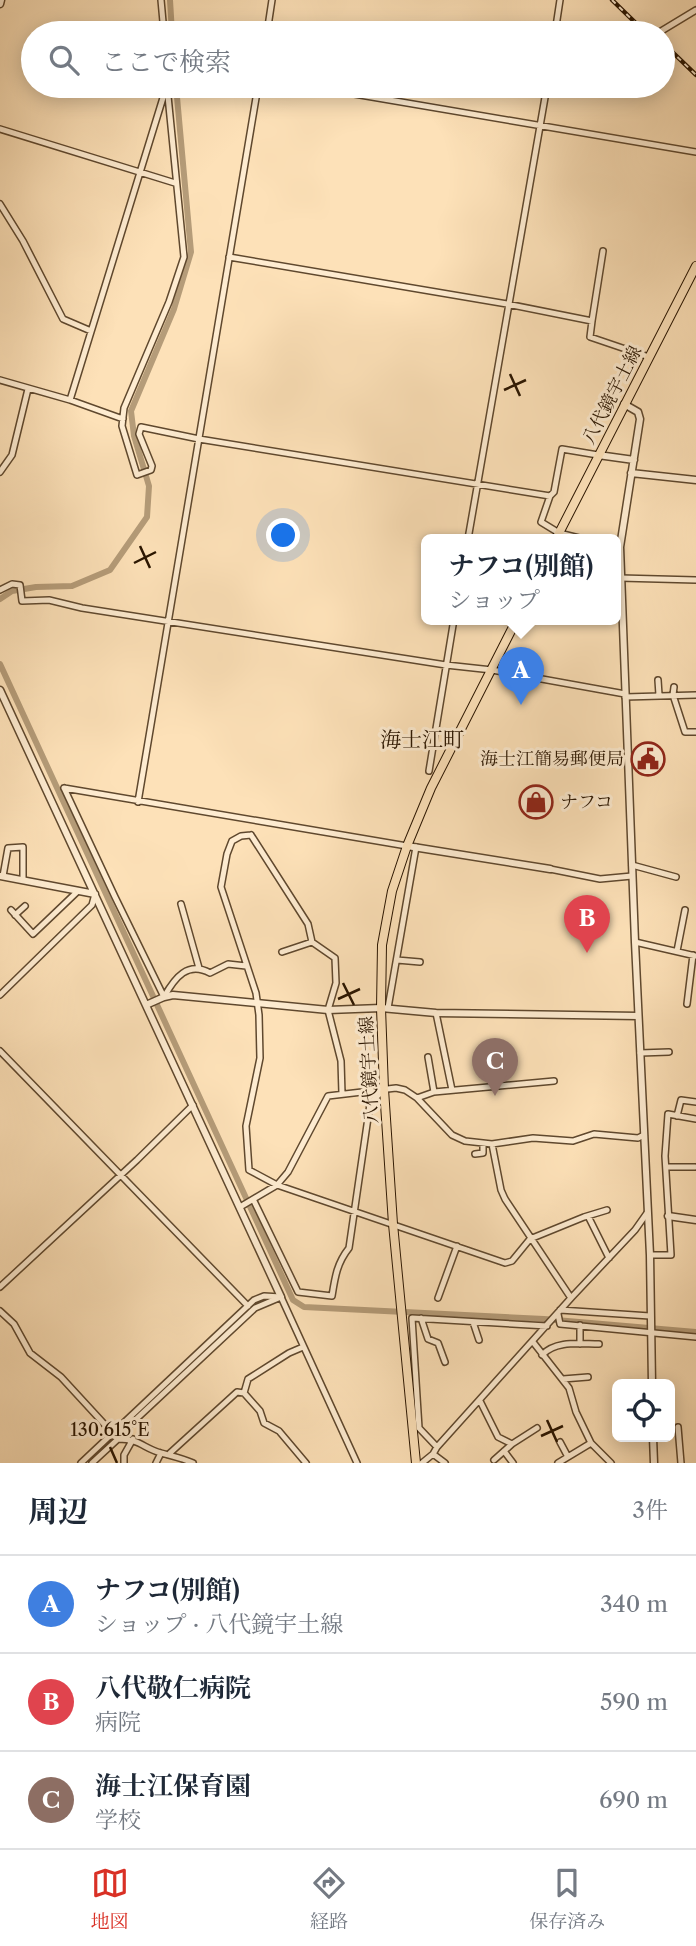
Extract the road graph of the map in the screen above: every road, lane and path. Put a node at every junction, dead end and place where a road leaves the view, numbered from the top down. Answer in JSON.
{"nodes":[{"id":1,"x":161,"y":0,"type":"edge"},
{"id":2,"x":272,"y":0,"type":"edge"},
{"id":3,"x":560,"y":0,"type":"edge"},
{"id":4,"x":696,"y":9,"type":"edge"},
{"id":5,"x":163,"y":21,"type":"edge"},
{"id":6,"x":269,"y":21,"type":"edge"},
{"id":7,"x":557,"y":21,"type":"edge"},
{"id":8,"x":675,"y":22,"type":"edge"},
{"id":9,"x":163,"y":98,"type":"edge"},
{"id":10,"x":168,"y":98,"type":"edge"},
{"id":11,"x":256,"y":98,"type":"edge"},
{"id":12,"x":377,"y":98,"type":"edge"},
{"id":13,"x":545,"y":98,"type":"edge"},
{"id":14,"x":541,"y":126,"type":"junction"},
{"id":15,"x":0,"y":129,"type":"edge"},
{"id":16,"x":696,"y":152,"type":"edge"},
{"id":17,"x":139,"y":173,"type":"junction"},
{"id":18,"x":175,"y":183,"type":"junction"},
{"id":19,"x":0,"y":204,"type":"edge"},
{"id":20,"x":603,"y":251,"type":"dead end"},
{"id":21,"x":229,"y":257,"type":"junction"},
{"id":22,"x":696,"y":265,"type":"edge"},
{"id":23,"x":507,"y":304,"type":"junction"},
{"id":24,"x":593,"y":321,"type":"junction"},
{"id":25,"x":91,"y":331,"type":"junction"},
{"id":26,"x":649,"y":357,"type":"junction"},
{"id":27,"x":0,"y":380,"type":"edge"},
{"id":28,"x":28,"y":389,"type":"junction"},
{"id":29,"x":70,"y":400,"type":"junction"},
{"id":30,"x":624,"y":404,"type":"junction"},
{"id":31,"x":123,"y":419,"type":"junction"},
{"id":32,"x":199,"y":439,"type":"junction"},
{"id":33,"x":598,"y":455,"type":"junction"},
{"id":34,"x":634,"y":460,"type":"junction"},
{"id":35,"x":0,"y":472,"type":"edge"},
{"id":36,"x":631,"y":472,"type":"junction"},
{"id":37,"x":696,"y":480,"type":"edge"},
{"id":38,"x":477,"y":484,"type":"junction"},
{"id":39,"x":550,"y":496,"type":"junction"},
{"id":40,"x":469,"y":534,"type":"edge"},
{"id":41,"x":555,"y":534,"type":"edge"},
{"id":42,"x":558,"y":534,"type":"edge"},
{"id":43,"x":620,"y":534,"type":"edge"},
{"id":44,"x":621,"y":578,"type":"edge"},
{"id":45,"x":696,"y":580,"type":"edge"},
{"id":46,"x":0,"y":590,"type":"edge"},
{"id":47,"x":621,"y":602,"type":"edge"},
{"id":48,"x":168,"y":621,"type":"junction"},
{"id":49,"x":453,"y":625,"type":"edge"},
{"id":50,"x":514,"y":625,"type":"edge"},
{"id":51,"x":446,"y":665,"type":"junction"},
{"id":52,"x":492,"y":670,"type":"junction"},
{"id":53,"x":658,"y":680,"type":"dead end"},
{"id":54,"x":674,"y":687,"type":"dead end"},
{"id":55,"x":0,"y":690,"type":"edge"},
{"id":56,"x":659,"y":695,"type":"junction"},
{"id":57,"x":673,"y":695,"type":"junction"},
{"id":58,"x":696,"y":695,"type":"edge"},
{"id":59,"x":625,"y":696,"type":"junction"},
{"id":60,"x":696,"y":732,"type":"edge"},
{"id":61,"x":432,"y":750,"type":"junction"},
{"id":62,"x":447,"y":758,"type":"junction"},
{"id":63,"x":429,"y":771,"type":"dead end"},
{"id":64,"x":138,"y":802,"type":"junction"},
{"id":65,"x":258,"y":822,"type":"junction"},
{"id":66,"x":251,"y":835,"type":"junction"},
{"id":67,"x":411,"y":846,"type":"junction"},
{"id":68,"x":632,"y":865,"type":"junction"},
{"id":69,"x":550,"y":869,"type":"joint"},
{"id":70,"x":1,"y":876,"type":"edge"},
{"id":71,"x":632,"y":876,"type":"junction"},
{"id":72,"x":676,"y":877,"type":"dead end"},
{"id":73,"x":23,"y":880,"type":"junction"},
{"id":74,"x":78,"y":891,"type":"junction"},
{"id":75,"x":95,"y":894,"type":"junction"},
{"id":76,"x":181,"y":904,"type":"dead end"},
{"id":77,"x":25,"y":906,"type":"dead end"},
{"id":78,"x":685,"y":910,"type":"dead end"},
{"id":79,"x":312,"y":942,"type":"junction"},
{"id":80,"x":635,"y":942,"type":"junction"},
{"id":81,"x":677,"y":951,"type":"junction"},
{"id":82,"x":282,"y":952,"type":"dead end"},
{"id":83,"x":694,"y":956,"type":"edge"},
{"id":84,"x":397,"y":960,"type":"junction"},
{"id":85,"x":420,"y":962,"type":"dead end"},
{"id":86,"x":246,"y":966,"type":"junction"},
{"id":87,"x":199,"y":968,"type":"junction"},
{"id":88,"x":0,"y":995,"type":"edge"},
{"id":89,"x":164,"y":997,"type":"junction"},
{"id":90,"x":257,"y":1003,"type":"junction"},
{"id":91,"x":687,"y":1004,"type":"dead end"},
{"id":92,"x":146,"y":1005,"type":"junction"},
{"id":93,"x":385,"y":1008,"type":"junction"},
{"id":94,"x":328,"y":1010,"type":"junction"},
{"id":95,"x":436,"y":1013,"type":"junction"},
{"id":96,"x":638,"y":1016,"type":"junction"},
{"id":97,"x":0,"y":1051,"type":"edge"},
{"id":98,"x":669,"y":1052,"type":"dead end"},
{"id":99,"x":640,"y":1053,"type":"junction"},
{"id":100,"x":428,"y":1057,"type":"dead end"},
{"id":101,"x":554,"y":1082,"type":"dead end"},
{"id":102,"x":384,"y":1089,"type":"junction"},
{"id":103,"x":452,"y":1090,"type":"junction"},
{"id":104,"x":434,"y":1092,"type":"junction"},
{"id":105,"x":342,"y":1094,"type":"junction"},
{"id":106,"x":417,"y":1098,"type":"junction"},
{"id":107,"x":696,"y":1102,"type":"edge"},
{"id":108,"x":193,"y":1105,"type":"junction"},
{"id":109,"x":677,"y":1116,"type":"junction"},
{"id":110,"x":696,"y":1119,"type":"edge"},
{"id":111,"x":644,"y":1135,"type":"junction"},
{"id":112,"x":483,"y":1143,"type":"junction"},
{"id":113,"x":492,"y":1144,"type":"junction"},
{"id":114,"x":475,"y":1154,"type":"dead end"},
{"id":115,"x":666,"y":1167,"type":"junction"},
{"id":116,"x":695,"y":1167,"type":"edge"},
{"id":117,"x":121,"y":1175,"type":"junction"},
{"id":118,"x":278,"y":1185,"type":"junction"},
{"id":119,"x":254,"y":1201,"type":"junction"},
{"id":120,"x":240,"y":1207,"type":"junction"},
{"id":121,"x":607,"y":1210,"type":"dead end"},
{"id":122,"x":355,"y":1212,"type":"junction"},
{"id":123,"x":647,"y":1213,"type":"junction"},
{"id":124,"x":588,"y":1216,"type":"junction"},
{"id":125,"x":668,"y":1216,"type":"junction"},
{"id":126,"x":696,"y":1220,"type":"edge"},
{"id":127,"x":393,"y":1224,"type":"junction"},
{"id":128,"x":530,"y":1240,"type":"junction"},
{"id":129,"x":457,"y":1247,"type":"junction"},
{"id":130,"x":650,"y":1255,"type":"junction"},
{"id":131,"x":609,"y":1258,"type":"junction"},
{"id":132,"x":0,"y":1287,"type":"edge"},
{"id":133,"x":281,"y":1297,"type":"junction"},
{"id":134,"x":438,"y":1298,"type":"dead end"},
{"id":135,"x":571,"y":1298,"type":"junction"},
{"id":136,"x":248,"y":1306,"type":"junction"},
{"id":137,"x":0,"y":1311,"type":"edge"},
{"id":138,"x":558,"y":1313,"type":"junction"},
{"id":139,"x":650,"y":1317,"type":"junction"},
{"id":140,"x":421,"y":1318,"type":"junction"},
{"id":141,"x":473,"y":1322,"type":"junction"},
{"id":142,"x":580,"y":1325,"type":"junction"},
{"id":143,"x":547,"y":1326,"type":"junction"},
{"id":144,"x":651,"y":1329,"type":"junction"},
{"id":145,"x":696,"y":1337,"type":"edge"},
{"id":146,"x":218,"y":1338,"type":"junction"},
{"id":147,"x":479,"y":1340,"type":"dead end"},
{"id":148,"x":533,"y":1342,"type":"junction"},
{"id":149,"x":599,"y":1344,"type":"dead end"},
{"id":150,"x":580,"y":1345,"type":"junction"},
{"id":151,"x":303,"y":1347,"type":"junction"},
{"id":152,"x":542,"y":1354,"type":"junction"},
{"id":153,"x":445,"y":1362,"type":"dead end"},
{"id":154,"x":588,"y":1377,"type":"dead end"},
{"id":155,"x":563,"y":1379,"type":"junction"},
{"id":156,"x":652,"y":1379,"type":"edge"},
{"id":157,"x":244,"y":1393,"type":"junction"},
{"id":158,"x":480,"y":1401,"type":"junction"},
{"id":159,"x":416,"y":1420,"type":"junction"},
{"id":160,"x":678,"y":1427,"type":"dead end"},
{"id":161,"x":537,"y":1428,"type":"dead end"},
{"id":162,"x":116,"y":1436,"type":"junction"},
{"id":163,"x":134,"y":1439,"type":"junction"},
{"id":164,"x":560,"y":1442,"type":"dead end"},
{"id":165,"x":653,"y":1442,"type":"edge"},
{"id":166,"x":590,"y":1443,"type":"junction"},
{"id":167,"x":512,"y":1444,"type":"junction"},
{"id":168,"x":437,"y":1447,"type":"junction"},
{"id":169,"x":504,"y":1451,"type":"junction"},
{"id":170,"x":161,"y":1453,"type":"junction"},
{"id":171,"x":170,"y":1453,"type":"junction"},
{"id":172,"x":433,"y":1454,"type":"junction"},
{"id":173,"x":568,"y":1457,"type":"junction"},
{"id":174,"x":494,"y":1460,"type":"dead end"},
{"id":175,"x":81,"y":1463,"type":"edge"},
{"id":176,"x":92,"y":1463,"type":"edge"},
{"id":177,"x":124,"y":1463,"type":"edge"},
{"id":178,"x":156,"y":1463,"type":"edge"},
{"id":179,"x":193,"y":1463,"type":"edge"},
{"id":180,"x":306,"y":1463,"type":"edge"},
{"id":181,"x":357,"y":1463,"type":"edge"},
{"id":182,"x":416,"y":1463,"type":"edge"},
{"id":183,"x":422,"y":1463,"type":"edge"},
{"id":184,"x":444,"y":1463,"type":"edge"},
{"id":185,"x":513,"y":1463,"type":"edge"},
{"id":186,"x":558,"y":1463,"type":"edge"},
{"id":187,"x":611,"y":1463,"type":"edge"},
{"id":188,"x":654,"y":1463,"type":"edge"},
{"id":189,"x":681,"y":1463,"type":"edge"}],
"edges":[{"from":1,"to":5,"type":"street"},
{"from":2,"to":6,"type":"street"},
{"from":3,"to":7,"type":"street"},
{"from":4,"to":8,"type":"street"},
{"from":9,"to":17,"type":"street"},
{"from":10,"to":18,"type":"street"},
{"from":11,"to":21,"type":"street"},
{"from":12,"to":14,"type":"street"},
{"from":13,"to":14,"type":"street"},
{"from":14,"to":16,"type":"street"},
{"from":14,"to":23,"type":"street"},
{"from":15,"to":17,"type":"street"},
{"from":17,"to":18,"type":"street"},
{"from":17,"to":25,"type":"street"},
{"from":18,"to":31,"type":"street"},
{"from":19,"to":25,"type":"street"},
{"from":20,"to":24,"type":"street"},
{"from":21,"to":23,"type":"street"},
{"from":21,"to":32,"type":"street"},
{"from":22,"to":26,"type":"main road","name":"八代鏡宇土線"},
{"from":23,"to":24,"type":"street"},
{"from":23,"to":38,"type":"street"},
{"from":24,"to":26,"type":"street"},
{"from":25,"to":29,"type":"street"},
{"from":26,"to":30,"type":"main road","name":"八代鏡宇土線"},
{"from":27,"to":28,"type":"street"},
{"from":28,"to":29,"type":"street"},
{"from":28,"to":35,"type":"street"},
{"from":29,"to":31,"type":"street"},
{"from":30,"to":33,"type":"main road","name":"八代鏡宇土線"},
{"from":30,"to":34,"type":"street"},
{"from":31,"to":32,"type":"street"},
{"from":32,"to":38,"type":"street"},
{"from":32,"to":48,"type":"street"},
{"from":33,"to":34,"type":"street"},
{"from":33,"to":39,"type":"street"},
{"from":33,"to":42,"type":"main road","name":"八代鏡宇土線"},
{"from":34,"to":36,"type":"street"},
{"from":36,"to":37,"type":"street"},
{"from":36,"to":43,"type":"street"},
{"from":38,"to":39,"type":"street"},
{"from":38,"to":40,"type":"street"},
{"from":39,"to":41,"type":"street"},
{"from":44,"to":45,"type":"street"},
{"from":46,"to":48,"type":"street"},
{"from":47,"to":59,"type":"street"},
{"from":48,"to":51,"type":"street"},
{"from":48,"to":64,"type":"street"},
{"from":49,"to":51,"type":"street"},
{"from":50,"to":52,"type":"main road","name":"八代鏡宇土線"},
{"from":51,"to":52,"type":"street"},
{"from":51,"to":61,"type":"street"},
{"from":52,"to":59,"type":"street"},
{"from":52,"to":62,"type":"main road","name":"八代鏡宇土線"},
{"from":53,"to":56,"type":"street"},
{"from":54,"to":57,"type":"street"},
{"from":55,"to":75,"type":"street"},
{"from":56,"to":57,"type":"street"},
{"from":56,"to":59,"type":"street"},
{"from":57,"to":58,"type":"street"},
{"from":57,"to":60,"type":"street"},
{"from":59,"to":68,"type":"street"},
{"from":61,"to":62,"type":"street"},
{"from":61,"to":63,"type":"street"},
{"from":62,"to":67,"type":"main road","name":"八代鏡宇土線"},
{"from":64,"to":65,"type":"street"},
{"from":64,"to":89,"type":"street"},
{"from":65,"to":66,"type":"street"},
{"from":65,"to":67,"type":"street"},
{"from":66,"to":79,"type":"street"},
{"from":66,"to":86,"type":"street"},
{"from":67,"to":69,"type":"street"},
{"from":67,"to":84,"type":"street"},
{"from":67,"to":93,"type":"main road","name":"八代鏡宇土線"},
{"from":68,"to":71,"type":"street"},
{"from":68,"to":72,"type":"street"},
{"from":69,"to":71,"type":"street"},
{"from":70,"to":73,"type":"street"},
{"from":70,"to":73,"type":"street"},
{"from":71,"to":80,"type":"street"},
{"from":73,"to":74,"type":"street"},
{"from":74,"to":75,"type":"street"},
{"from":74,"to":77,"type":"street"},
{"from":75,"to":88,"type":"street"},
{"from":75,"to":92,"type":"street"},
{"from":76,"to":87,"type":"street"},
{"from":78,"to":81,"type":"street"},
{"from":79,"to":82,"type":"street"},
{"from":79,"to":94,"type":"street"},
{"from":80,"to":81,"type":"street"},
{"from":80,"to":96,"type":"street"},
{"from":81,"to":83,"type":"street"},
{"from":83,"to":91,"type":"street"},
{"from":84,"to":85,"type":"street"},
{"from":84,"to":93,"type":"street"},
{"from":86,"to":87,"type":"street"},
{"from":86,"to":90,"type":"street"},
{"from":87,"to":89,"type":"street"},
{"from":89,"to":90,"type":"street"},
{"from":89,"to":92,"type":"street"},
{"from":90,"to":94,"type":"street"},
{"from":90,"to":118,"type":"street"},
{"from":92,"to":108,"type":"street"},
{"from":93,"to":94,"type":"street"},
{"from":93,"to":95,"type":"street"},
{"from":93,"to":102,"type":"main road","name":"八代鏡宇土線"},
{"from":94,"to":105,"type":"street"},
{"from":95,"to":96,"type":"street"},
{"from":95,"to":103,"type":"street"},
{"from":96,"to":99,"type":"street"},
{"from":97,"to":117,"type":"street"},
{"from":98,"to":99,"type":"street"},
{"from":99,"to":111,"type":"street"},
{"from":100,"to":104,"type":"street"},
{"from":101,"to":103,"type":"street"},
{"from":102,"to":105,"type":"street"},
{"from":102,"to":106,"type":"street"},
{"from":102,"to":122,"type":"street"},
{"from":102,"to":127,"type":"main road","name":"八代鏡宇土線"},
{"from":103,"to":104,"type":"street"},
{"from":104,"to":106,"type":"street"},
{"from":105,"to":118,"type":"street"},
{"from":106,"to":112,"type":"street"},
{"from":107,"to":109,"type":"street"},
{"from":108,"to":117,"type":"street"},
{"from":108,"to":120,"type":"street"},
{"from":109,"to":110,"type":"street"},
{"from":109,"to":115,"type":"street"},
{"from":111,"to":113,"type":"street"},
{"from":111,"to":123,"type":"street"},
{"from":112,"to":113,"type":"street"},
{"from":112,"to":114,"type":"street"},
{"from":113,"to":128,"type":"street"},
{"from":115,"to":116,"type":"street"},
{"from":115,"to":125,"type":"street"},
{"from":117,"to":132,"type":"street"},
{"from":117,"to":136,"type":"street"},
{"from":118,"to":119,"type":"street"},
{"from":118,"to":122,"type":"street"},
{"from":119,"to":120,"type":"street"},
{"from":119,"to":122,"type":"street"},
{"from":120,"to":133,"type":"street"},
{"from":121,"to":124,"type":"street"},
{"from":122,"to":127,"type":"street"},
{"from":123,"to":130,"type":"street"},
{"from":123,"to":131,"type":"street"},
{"from":124,"to":128,"type":"street"},
{"from":124,"to":131,"type":"street"},
{"from":125,"to":126,"type":"street"},
{"from":125,"to":130,"type":"street"},
{"from":127,"to":129,"type":"street"},
{"from":127,"to":159,"type":"main road","name":"八代鏡宇土線"},
{"from":128,"to":129,"type":"street"},
{"from":128,"to":135,"type":"street"},
{"from":129,"to":134,"type":"street"},
{"from":130,"to":139,"type":"street"},
{"from":131,"to":135,"type":"street"},
{"from":133,"to":136,"type":"street"},
{"from":133,"to":146,"type":"street"},
{"from":133,"to":151,"type":"street"},
{"from":135,"to":138,"type":"street"},
{"from":136,"to":146,"type":"street"},
{"from":137,"to":162,"type":"street"},
{"from":138,"to":139,"type":"street"},
{"from":138,"to":142,"type":"street"},
{"from":138,"to":143,"type":"street"},
{"from":139,"to":144,"type":"street"},
{"from":140,"to":141,"type":"street"},
{"from":140,"to":153,"type":"street"},
{"from":140,"to":159,"type":"street"},
{"from":141,"to":143,"type":"street"},
{"from":141,"to":147,"type":"street"},
{"from":142,"to":144,"type":"street"},
{"from":142,"to":150,"type":"street"},
{"from":143,"to":148,"type":"street"},
{"from":144,"to":145,"type":"street"},
{"from":144,"to":156,"type":"street"},
{"from":146,"to":162,"type":"street"},
{"from":148,"to":152,"type":"street"},
{"from":148,"to":158,"type":"street"},
{"from":149,"to":150,"type":"street"},
{"from":150,"to":152,"type":"street"},
{"from":151,"to":157,"type":"street"},
{"from":151,"to":181,"type":"street"},
{"from":152,"to":155,"type":"street"},
{"from":154,"to":155,"type":"street"},
{"from":155,"to":166,"type":"street"},
{"from":157,"to":171,"type":"street"},
{"from":157,"to":180,"type":"street"},
{"from":158,"to":167,"type":"street"},
{"from":158,"to":168,"type":"street"},
{"from":159,"to":168,"type":"street"},
{"from":159,"to":182,"type":"main road","name":"八代鏡宇土線"},
{"from":160,"to":189,"type":"street"},
{"from":161,"to":167,"type":"street"},
{"from":162,"to":163,"type":"street"},
{"from":162,"to":175,"type":"street"},
{"from":162,"to":176,"type":"street"},
{"from":163,"to":170,"type":"street"},
{"from":163,"to":177,"type":"street"},
{"from":164,"to":173,"type":"street"},
{"from":165,"to":188,"type":"street"},
{"from":166,"to":173,"type":"street"},
{"from":166,"to":187,"type":"street"},
{"from":167,"to":169,"type":"street"},
{"from":168,"to":172,"type":"street"},
{"from":169,"to":174,"type":"street"},
{"from":169,"to":185,"type":"street"},
{"from":170,"to":171,"type":"street"},
{"from":170,"to":178,"type":"street"},
{"from":171,"to":179,"type":"street"},
{"from":172,"to":183,"type":"street"},
{"from":172,"to":184,"type":"street"},
{"from":173,"to":186,"type":"street"}]}
